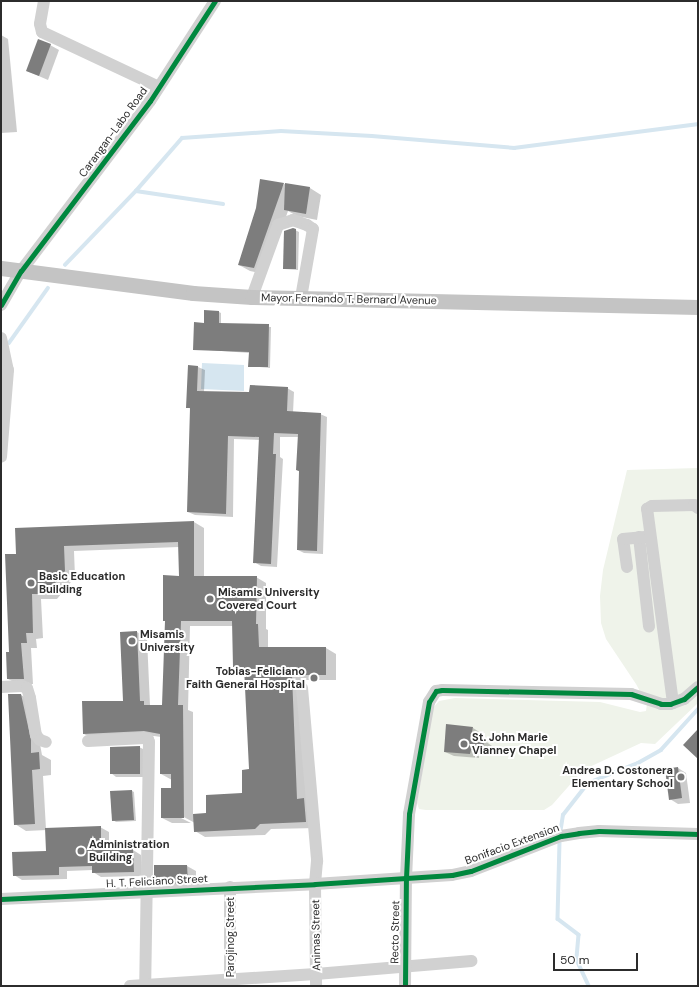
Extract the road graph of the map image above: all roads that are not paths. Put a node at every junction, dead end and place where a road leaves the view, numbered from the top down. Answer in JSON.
{"nodes":[{"id":1,"x":44,"y":1,"type":"edge"},
{"id":2,"x":215,"y":1,"type":"edge"},
{"id":3,"x":159,"y":87,"type":"junction"},
{"id":4,"x":1,"y":268,"type":"edge"},
{"id":5,"x":21,"y":271,"type":"junction"},
{"id":6,"x":252,"y":297,"type":"junction"},
{"id":7,"x":301,"y":298,"type":"junction"},
{"id":8,"x":1,"y":306,"type":"edge"},
{"id":9,"x":698,"y":306,"type":"edge"},
{"id":10,"x":1,"y":338,"type":"edge"},
{"id":11,"x":1,"y":456,"type":"edge"},
{"id":12,"x":698,"y":508,"type":"edge"},
{"id":13,"x":645,"y":537,"type":"junction"},
{"id":14,"x":627,"y":567,"type":"dead end"},
{"id":15,"x":649,"y":626,"type":"dead end"},
{"id":16,"x":1,"y":687,"type":"edge"},
{"id":17,"x":698,"y":687,"type":"edge"},
{"id":18,"x":302,"y":688,"type":"dead end"},
{"id":19,"x":673,"y":703,"type":"junction"},
{"id":20,"x":88,"y":741,"type":"dead end"},
{"id":21,"x":46,"y":742,"type":"dead end"},
{"id":22,"x":698,"y":834,"type":"edge"},
{"id":23,"x":406,"y":878,"type":"junction"},
{"id":24,"x":315,"y":884,"type":"junction"},
{"id":25,"x":230,"y":887,"type":"junction"},
{"id":26,"x":146,"y":891,"type":"junction"},
{"id":27,"x":1,"y":899,"type":"edge"},
{"id":28,"x":471,"y":961,"type":"dead end"},
{"id":29,"x":405,"y":967,"type":"junction"},
{"id":30,"x":316,"y":980,"type":"edge"},
{"id":31,"x":230,"y":983,"type":"edge"},
{"id":32,"x":145,"y":985,"type":"edge"},
{"id":33,"x":130,"y":986,"type":"edge"},
{"id":34,"x":405,"y":986,"type":"edge"}],
"edges":[{"from":1,"to":3,"type":"street"},
{"from":2,"to":3,"type":"street","name":"Carangan-Labo Road"},
{"from":3,"to":5,"type":"street","name":"Carangan-Labo Road"},
{"from":4,"to":5,"type":"main road","name":"Mayor Fernando T. Bernard Avenue"},
{"from":5,"to":6,"type":"main road","name":"Mayor Fernando T. Bernard Avenue"},
{"from":5,"to":8,"type":"street","name":"Carangan-Labo Road"},
{"from":6,"to":7,"type":"main road","name":"Mayor Fernando T. Bernard Avenue"},
{"from":6,"to":7,"type":"street"},
{"from":7,"to":9,"type":"main road","name":"Mayor Fernando T. Bernard Avenue"},
{"from":10,"to":11,"type":"street"},
{"from":12,"to":13,"type":"street"},
{"from":13,"to":14,"type":"street"},
{"from":13,"to":15,"type":"street"},
{"from":13,"to":19,"type":"street"},
{"from":16,"to":21,"type":"street"},
{"from":17,"to":19,"type":"street"},
{"from":18,"to":24,"type":"street","name":"Animas Street"},
{"from":19,"to":23,"type":"street","name":"Recto Street"},
{"from":20,"to":26,"type":"street"},
{"from":22,"to":23,"type":"street","name":"Bonifacio Extension"},
{"from":23,"to":24,"type":"street","name":"Bonifacio Extension"},
{"from":23,"to":29,"type":"street","name":"Recto Street"},
{"from":24,"to":25,"type":"street","name":"H. T. Feliciano Street"},
{"from":24,"to":30,"type":"street","name":"Animas Street"},
{"from":25,"to":26,"type":"street","name":"H. T. Feliciano Street"},
{"from":25,"to":31,"type":"street","name":"Parojinog Street"},
{"from":26,"to":27,"type":"street","name":"H. T. Feliciano Street"},
{"from":26,"to":32,"type":"street"},
{"from":28,"to":29,"type":"street"},
{"from":29,"to":30,"type":"street"},
{"from":29,"to":34,"type":"street","name":"Recto Street"},
{"from":30,"to":31,"type":"street"},
{"from":31,"to":32,"type":"street"},
{"from":32,"to":33,"type":"street"}]}
